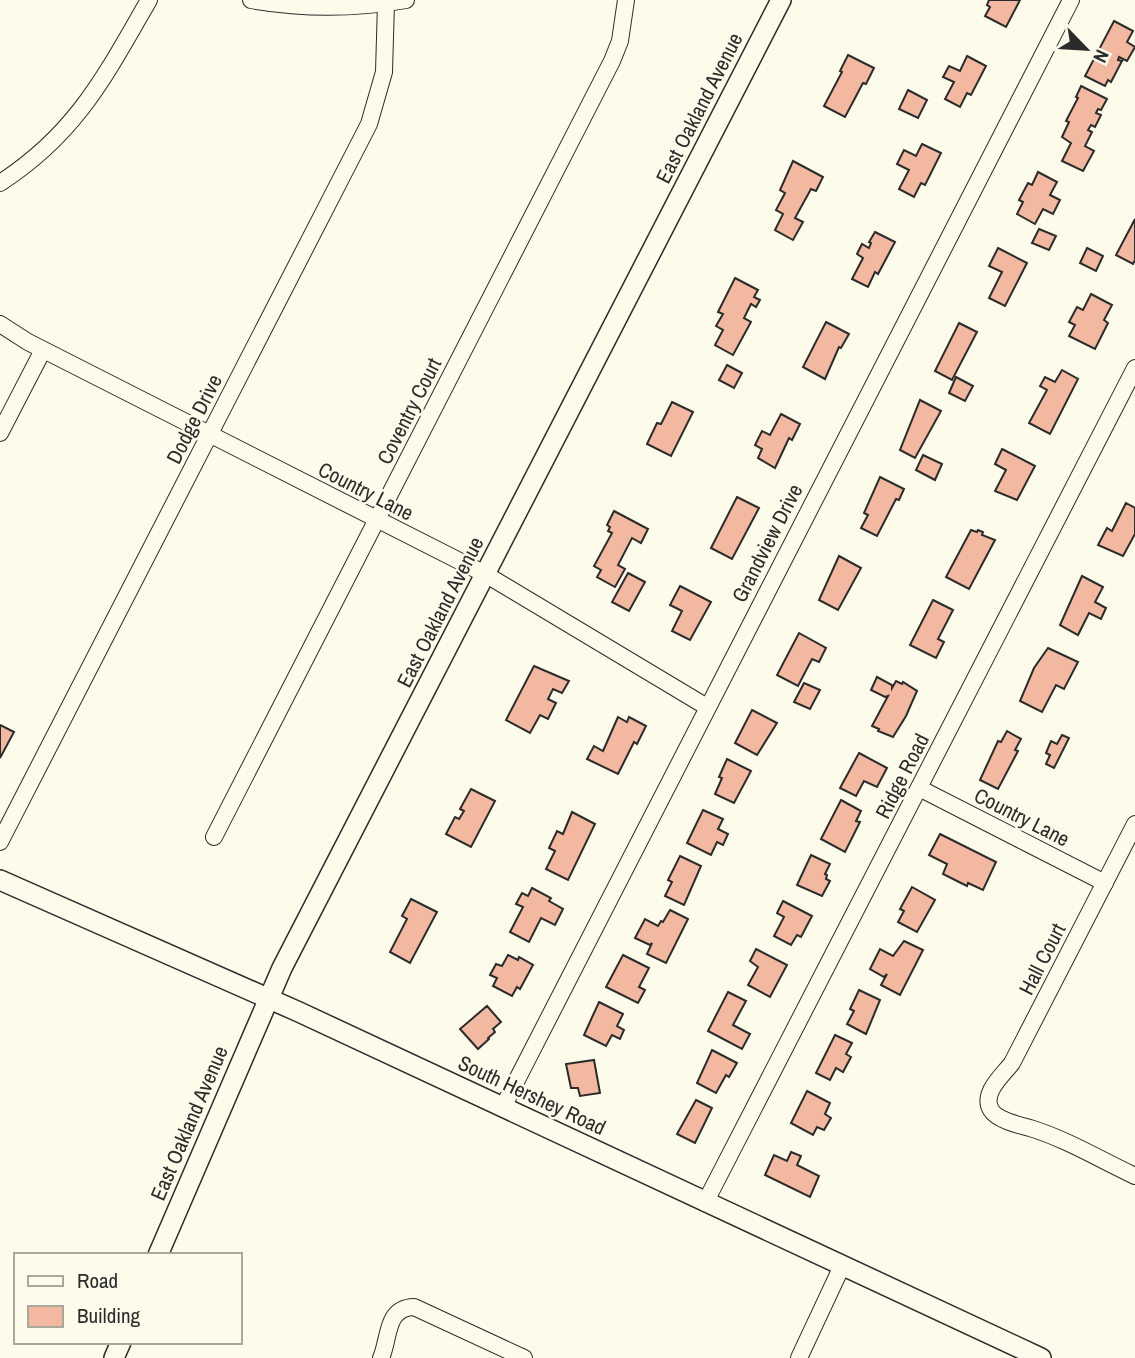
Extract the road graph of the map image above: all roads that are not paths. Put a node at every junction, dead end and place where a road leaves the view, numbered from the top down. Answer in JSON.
{"nodes":[{"id":1,"x":149,"y":0,"type":"edge"},
{"id":2,"x":251,"y":0,"type":"edge"},
{"id":3,"x":406,"y":0,"type":"edge"},
{"id":4,"x":626,"y":0,"type":"edge"},
{"id":5,"x":780,"y":0,"type":"edge"},
{"id":6,"x":1071,"y":0,"type":"edge"},
{"id":7,"x":386,"y":4,"type":"junction"},
{"id":8,"x":0,"y":183,"type":"edge"},
{"id":9,"x":0,"y":324,"type":"edge"},
{"id":10,"x":43,"y":350,"type":"junction"},
{"id":11,"x":1135,"y":368,"type":"edge"},
{"id":12,"x":0,"y":433,"type":"edge"},
{"id":13,"x":210,"y":435,"type":"junction"},
{"id":14,"x":377,"y":520,"type":"junction"},
{"id":15,"x":485,"y":574,"type":"junction"},
{"id":16,"x":707,"y":707,"type":"junction"},
{"id":17,"x":919,"y":788,"type":"junction"},
{"id":18,"x":1135,"y":824,"type":"edge"},
{"id":19,"x":214,"y":837,"type":"dead end"},
{"id":20,"x":0,"y":842,"type":"edge"},
{"id":21,"x":0,"y":880,"type":"edge"},
{"id":22,"x":1105,"y":883,"type":"junction"},
{"id":23,"x":268,"y":999,"type":"junction"},
{"id":24,"x":503,"y":1107,"type":"junction"},
{"id":25,"x":1135,"y":1176,"type":"edge"},
{"id":26,"x":705,"y":1203,"type":"junction"},
{"id":27,"x":159,"y":1253,"type":"edge"},
{"id":28,"x":842,"y":1266,"type":"junction"},
{"id":29,"x":381,"y":1358,"type":"edge"},
{"id":30,"x":524,"y":1358,"type":"edge"},
{"id":31,"x":799,"y":1358,"type":"edge"},
{"id":32,"x":1041,"y":1358,"type":"edge"}],
"edges":[{"from":1,"to":8,"type":"street"},
{"from":2,"to":7,"type":"street"},
{"from":3,"to":7,"type":"street"},
{"from":4,"to":14,"type":"street","name":"Coventry Court"},
{"from":5,"to":15,"type":"main road","name":"East Oakland Avenue"},
{"from":6,"to":16,"type":"street","name":"Grandview Drive"},
{"from":7,"to":13,"type":"street","name":"Dodge Drive"},
{"from":9,"to":10,"type":"street","name":"Country Lane"},
{"from":10,"to":12,"type":"street"},
{"from":10,"to":13,"type":"street","name":"Country Lane"},
{"from":11,"to":17,"type":"street","name":"Ridge Road"},
{"from":13,"to":14,"type":"street","name":"Country Lane"},
{"from":13,"to":20,"type":"street","name":"Dodge Drive"},
{"from":14,"to":15,"type":"street","name":"Country Lane"},
{"from":14,"to":19,"type":"street","name":"Coventry Court"},
{"from":15,"to":16,"type":"street","name":"Country Lane"},
{"from":15,"to":23,"type":"main road","name":"East Oakland Avenue"},
{"from":16,"to":24,"type":"street","name":"Grandview Drive"},
{"from":17,"to":22,"type":"street","name":"Country Lane"},
{"from":17,"to":26,"type":"street","name":"Ridge Road"},
{"from":18,"to":22,"type":"street","name":"Hall Court"},
{"from":21,"to":23,"type":"main road","name":"South Hershey Road"},
{"from":22,"to":25,"type":"street","name":"Hall Court"},
{"from":23,"to":24,"type":"main road","name":"South Hershey Road"},
{"from":23,"to":27,"type":"main road","name":"East Oakland Avenue"},
{"from":24,"to":26,"type":"main road","name":"South Hershey Road"},
{"from":26,"to":28,"type":"main road","name":"South Hershey Road"},
{"from":28,"to":31,"type":"street"},
{"from":28,"to":32,"type":"main road","name":"South Hershey Road"},
{"from":29,"to":30,"type":"street"}]}
